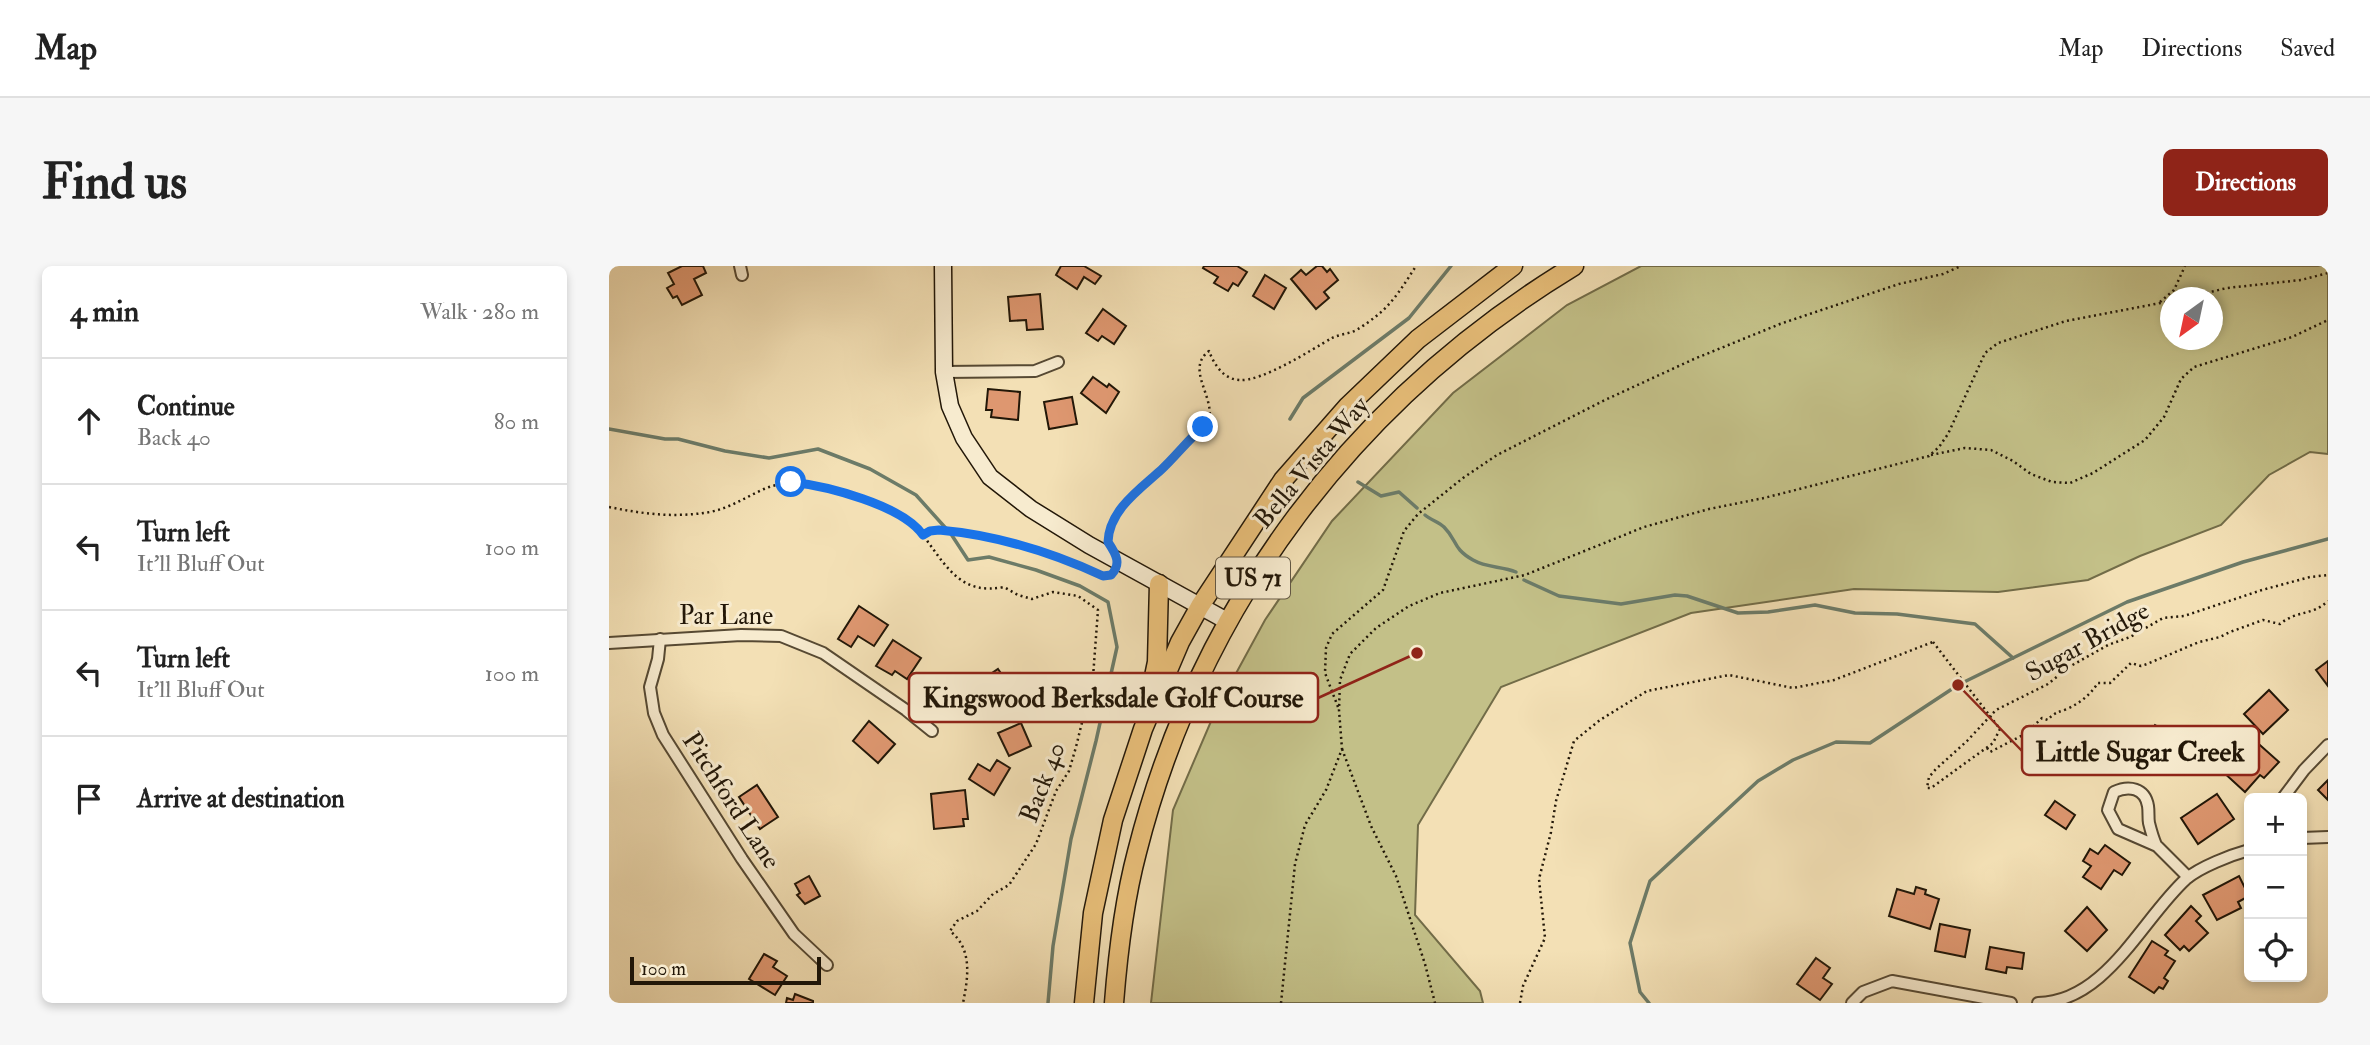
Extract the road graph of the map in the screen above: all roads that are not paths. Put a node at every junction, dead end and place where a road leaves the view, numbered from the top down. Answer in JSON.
{"nodes":[{"id":1,"x":943,"y":266,"type":"edge"},
{"id":2,"x":1513,"y":266,"type":"edge"},
{"id":3,"x":1574,"y":266,"type":"edge"},
{"id":4,"x":1058,"y":362,"type":"dead end"},
{"id":5,"x":944,"y":372,"type":"junction"},
{"id":6,"x":1159,"y":584,"type":"junction"},
{"id":7,"x":1200,"y":606,"type":"junction"},
{"id":8,"x":1227,"y":621,"type":"junction"},
{"id":9,"x":660,"y":639,"type":"junction"},
{"id":10,"x":609,"y":643,"type":"edge"},
{"id":11,"x":1143,"y":729,"type":"junction"},
{"id":12,"x":932,"y":731,"type":"dead end"},
{"id":13,"x":2328,"y":745,"type":"edge"},
{"id":14,"x":2287,"y":793,"type":"edge"},
{"id":15,"x":2328,"y":836,"type":"edge"},
{"id":16,"x":2307,"y":838,"type":"edge"},
{"id":17,"x":2157,"y":846,"type":"junction"},
{"id":18,"x":2244,"y":852,"type":"edge"},
{"id":19,"x":2188,"y":877,"type":"junction"},
{"id":20,"x":827,"y":965,"type":"dead end"},
{"id":21,"x":1084,"y":1003,"type":"edge"},
{"id":22,"x":1114,"y":1003,"type":"edge"},
{"id":23,"x":1852,"y":1003,"type":"edge"},
{"id":24,"x":2011,"y":1003,"type":"edge"},
{"id":25,"x":2038,"y":1003,"type":"edge"}],
"edges":[{"from":1,"to":5,"type":"street"},
{"from":2,"to":7,"type":"main road","name":"Bella Vista Way","number":"US 71"},
{"from":3,"to":8,"type":"main road","name":"Bella Vista Way","number":"US 71"},
{"from":4,"to":5,"type":"street"},
{"from":5,"to":6,"type":"street"},
{"from":6,"to":7,"type":"street"},
{"from":6,"to":11,"type":"main road"},
{"from":7,"to":8,"type":"street"},
{"from":7,"to":11,"type":"main road","name":"Bella Vista Way","number":"US 71"},
{"from":8,"to":22,"type":"main road","name":"Bella Vista Way","number":"US 71"},
{"from":9,"to":10,"type":"street","name":"Par Lane"},
{"from":9,"to":12,"type":"street","name":"Par Lane"},
{"from":9,"to":20,"type":"street","name":"Pitchford Lane"},
{"from":11,"to":21,"type":"main road","name":"Bella Vista Way","number":"US 71"},
{"from":13,"to":14,"type":"street"},
{"from":15,"to":16,"type":"street"},
{"from":17,"to":17,"type":"street"},
{"from":17,"to":19,"type":"street"},
{"from":18,"to":19,"type":"street"},
{"from":19,"to":25,"type":"street"},
{"from":23,"to":24,"type":"street"}]}
